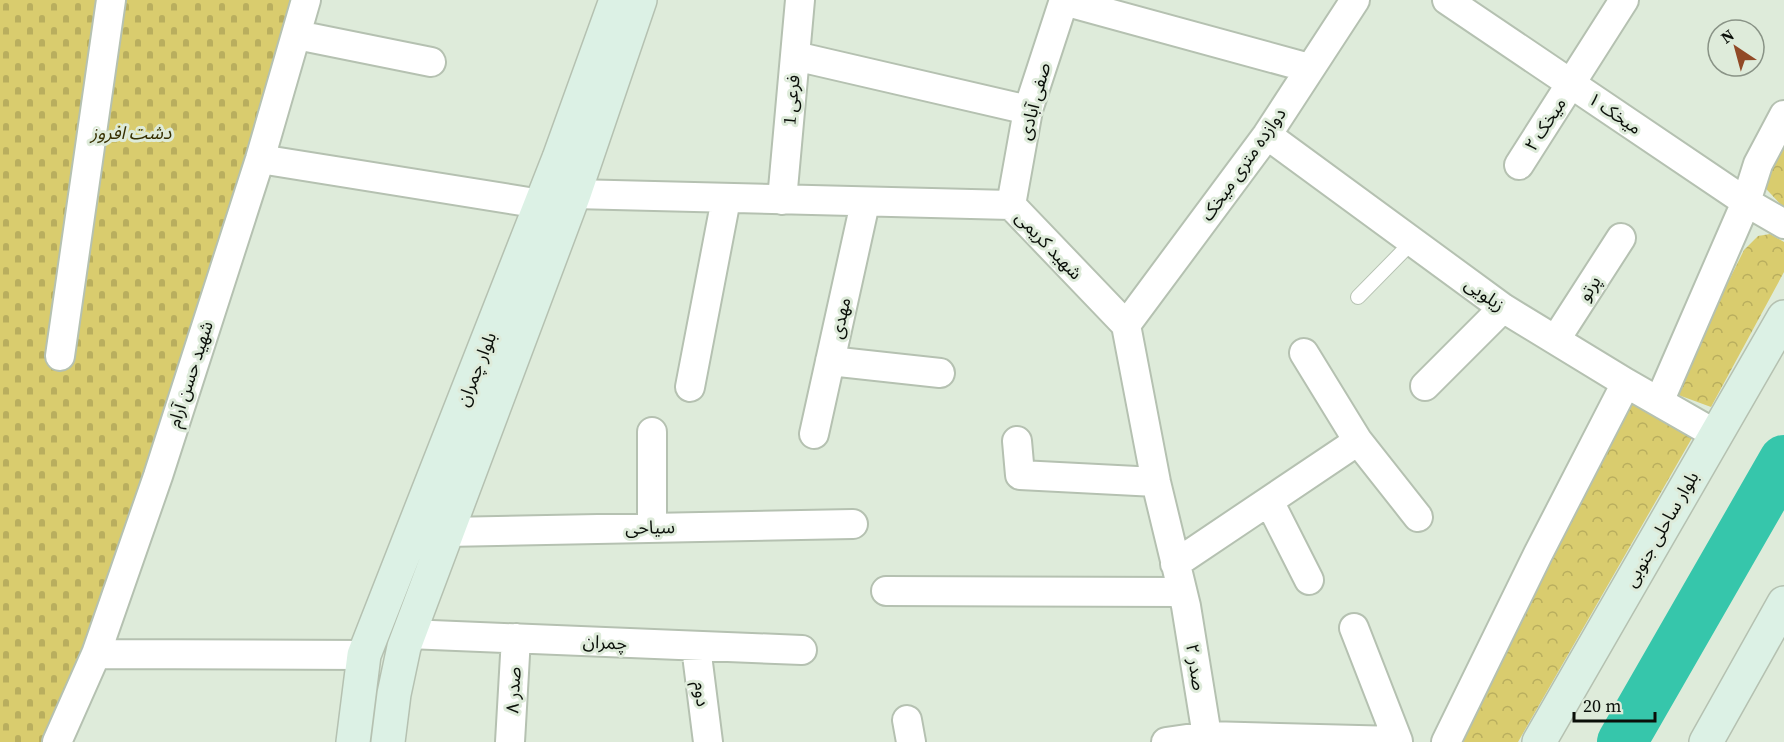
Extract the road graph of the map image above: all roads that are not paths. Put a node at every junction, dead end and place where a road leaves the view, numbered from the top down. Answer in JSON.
{"nodes":[{"id":1,"x":111,"y":0,"type":"edge"},
{"id":2,"x":306,"y":0,"type":"edge"},
{"id":3,"x":616,"y":0,"type":"edge"},
{"id":4,"x":640,"y":0,"type":"edge"},
{"id":5,"x":800,"y":0,"type":"edge"},
{"id":6,"x":1064,"y":0,"type":"edge"},
{"id":7,"x":1355,"y":0,"type":"edge"},
{"id":8,"x":1447,"y":0,"type":"edge"},
{"id":9,"x":1624,"y":0,"type":"edge"},
{"id":10,"x":297,"y":35,"type":"junction"},
{"id":11,"x":795,"y":56,"type":"junction"},
{"id":12,"x":431,"y":62,"type":"dead end"},
{"id":13,"x":1309,"y":68,"type":"junction"},
{"id":14,"x":1571,"y":84,"type":"junction"},
{"id":15,"x":1028,"y":110,"type":"junction"},
{"id":16,"x":1784,"y":115,"type":"edge"},
{"id":17,"x":1267,"y":135,"type":"junction"},
{"id":18,"x":260,"y":159,"type":"junction"},
{"id":19,"x":1519,"y":165,"type":"dead end"},
{"id":20,"x":574,"y":194,"type":"junction"},
{"id":21,"x":726,"y":199,"type":"junction"},
{"id":22,"x":782,"y":200,"type":"junction"},
{"id":23,"x":1746,"y":201,"type":"junction"},
{"id":24,"x":865,"y":202,"type":"junction"},
{"id":25,"x":541,"y":204,"type":"junction"},
{"id":26,"x":1011,"y":205,"type":"junction"},
{"id":27,"x":1784,"y":224,"type":"edge"},
{"id":28,"x":1621,"y":238,"type":"dead end"},
{"id":29,"x":1412,"y":242,"type":"junction"},
{"id":30,"x":1358,"y":297,"type":"dead end"},
{"id":31,"x":1503,"y":308,"type":"junction"},
{"id":32,"x":1784,"y":316,"type":"edge"},
{"id":33,"x":1126,"y":325,"type":"junction"},
{"id":34,"x":1556,"y":339,"type":"junction"},
{"id":35,"x":1304,"y":353,"type":"dead end"},
{"id":36,"x":60,"y":356,"type":"dead end"},
{"id":37,"x":830,"y":362,"type":"junction"},
{"id":38,"x":940,"y":373,"type":"dead end"},
{"id":39,"x":1626,"y":383,"type":"junction"},
{"id":40,"x":1425,"y":386,"type":"dead end"},
{"id":41,"x":690,"y":387,"type":"dead end"},
{"id":42,"x":1659,"y":402,"type":"junction"},
{"id":43,"x":652,"y":432,"type":"dead end"},
{"id":44,"x":814,"y":434,"type":"dead end"},
{"id":45,"x":1715,"y":434,"type":"junction"},
{"id":46,"x":1017,"y":441,"type":"dead end"},
{"id":47,"x":1358,"y":441,"type":"junction"},
{"id":48,"x":1156,"y":482,"type":"junction"},
{"id":49,"x":1269,"y":501,"type":"junction"},
{"id":50,"x":1418,"y":517,"type":"dead end"},
{"id":51,"x":853,"y":524,"type":"dead end"},
{"id":52,"x":652,"y":527,"type":"junction"},
{"id":53,"x":446,"y":532,"type":"junction"},
{"id":54,"x":1175,"y":564,"type":"junction"},
{"id":55,"x":1310,"y":580,"type":"dead end"},
{"id":56,"x":886,"y":591,"type":"dead end"},
{"id":57,"x":1182,"y":592,"type":"junction"},
{"id":58,"x":1784,"y":603,"type":"edge"},
{"id":59,"x":1354,"y":628,"type":"dead end"},
{"id":60,"x":408,"y":634,"type":"junction"},
{"id":61,"x":516,"y":638,"type":"junction"},
{"id":62,"x":696,"y":647,"type":"junction"},
{"id":63,"x":802,"y":650,"type":"dead end"},
{"id":64,"x":96,"y":654,"type":"junction"},
{"id":65,"x":364,"y":655,"type":"junction"},
{"id":66,"x":1207,"y":739,"type":"edge"},
{"id":67,"x":57,"y":742,"type":"edge"},
{"id":68,"x":353,"y":742,"type":"edge"},
{"id":69,"x":388,"y":742,"type":"edge"},
{"id":70,"x":510,"y":742,"type":"edge"},
{"id":71,"x":708,"y":742,"type":"edge"},
{"id":72,"x":1166,"y":742,"type":"edge"},
{"id":73,"x":1446,"y":742,"type":"edge"},
{"id":74,"x":1539,"y":742,"type":"edge"},
{"id":75,"x":1707,"y":742,"type":"edge"}],
"edges":[{"from":1,"to":36,"type":"street"},
{"from":2,"to":10,"type":"street","name":"شهید حسن آرام"},
{"from":3,"to":25,"type":"main road","name":"بلوار چمران"},
{"from":4,"to":20,"type":"main road","name":"بلوار چمران"},
{"from":5,"to":11,"type":"street","name":"فرعی 1"},
{"from":6,"to":13,"type":"street"},
{"from":6,"to":15,"type":"street","name":"صفی آبادی"},
{"from":7,"to":13,"type":"street","name":"دوازده متری میخک"},
{"from":8,"to":14,"type":"street","name":"میخک ۱"},
{"from":9,"to":14,"type":"street","name":"میخک ۲"},
{"from":10,"to":12,"type":"street"},
{"from":10,"to":18,"type":"street","name":"شهید حسن آرام"},
{"from":11,"to":15,"type":"street"},
{"from":11,"to":22,"type":"street","name":"فرعی 1"},
{"from":13,"to":17,"type":"street","name":"دوازده متری میخک"},
{"from":14,"to":19,"type":"street","name":"میخک ۲"},
{"from":14,"to":23,"type":"street","name":"میخک ۱"},
{"from":15,"to":26,"type":"street","name":"صفی آبادی"},
{"from":16,"to":23,"type":"street"},
{"from":17,"to":29,"type":"street","name":"زیلویی"},
{"from":17,"to":33,"type":"street","name":"دوازده متری میخک"},
{"from":18,"to":25,"type":"street"},
{"from":18,"to":64,"type":"street","name":"شهید حسن آرام"},
{"from":20,"to":21,"type":"street","name":"شهید کریمی"},
{"from":20,"to":53,"type":"main road","name":"بلوار چمران"},
{"from":21,"to":22,"type":"street","name":"شهید کریمی"},
{"from":21,"to":41,"type":"street"},
{"from":22,"to":24,"type":"street","name":"شهید کریمی"},
{"from":23,"to":27,"type":"street","name":"میخک ۱"},
{"from":23,"to":42,"type":"street"},
{"from":24,"to":26,"type":"street","name":"شهید کریمی"},
{"from":24,"to":37,"type":"street","name":"مهدی"},
{"from":25,"to":65,"type":"main road","name":"بلوار چمران"},
{"from":26,"to":33,"type":"street","name":"شهید کریمی"},
{"from":28,"to":34,"type":"street","name":"پرتو"},
{"from":29,"to":30,"type":"lane"},
{"from":29,"to":31,"type":"street","name":"زیلویی"},
{"from":31,"to":34,"type":"street","name":"زیلویی"},
{"from":31,"to":40,"type":"street"},
{"from":32,"to":45,"type":"main road","name":"بلوار ساحلی جنوبی"},
{"from":33,"to":48,"type":"street"},
{"from":34,"to":39,"type":"street","name":"زیلویی"},
{"from":35,"to":47,"type":"street"},
{"from":37,"to":38,"type":"street"},
{"from":37,"to":44,"type":"street","name":"مهدی"},
{"from":39,"to":42,"type":"street","name":"زیلویی"},
{"from":39,"to":73,"type":"street"},
{"from":42,"to":45,"type":"street","name":"زیلویی"},
{"from":43,"to":52,"type":"street"},
{"from":45,"to":74,"type":"main road","name":"بلوار ساحلی جنوبی"},
{"from":46,"to":48,"type":"street"},
{"from":47,"to":49,"type":"street"},
{"from":47,"to":50,"type":"street"},
{"from":48,"to":54,"type":"street"},
{"from":49,"to":54,"type":"street"},
{"from":49,"to":55,"type":"street"},
{"from":51,"to":52,"type":"street","name":"سیاحی"},
{"from":52,"to":53,"type":"street","name":"سیاحی"},
{"from":53,"to":60,"type":"main road","name":"بلوار چمران"},
{"from":54,"to":57,"type":"street"},
{"from":56,"to":57,"type":"street"},
{"from":57,"to":66,"type":"street","name":"صدر ۲"},
{"from":58,"to":75,"type":"main road"},
{"from":59,"to":66,"type":"street"},
{"from":60,"to":61,"type":"street","name":"چمران"},
{"from":60,"to":69,"type":"main road","name":"بلوار چمران"},
{"from":61,"to":62,"type":"street","name":"چمران"},
{"from":61,"to":70,"type":"street","name":"صدر ۸"},
{"from":62,"to":63,"type":"street","name":"چمران"},
{"from":62,"to":71,"type":"street","name":"دوم"},
{"from":64,"to":65,"type":"street"},
{"from":64,"to":67,"type":"street","name":"شهید حسن آرام"},
{"from":65,"to":68,"type":"main road","name":"بلوار چمران"},
{"from":66,"to":72,"type":"street"}]}
